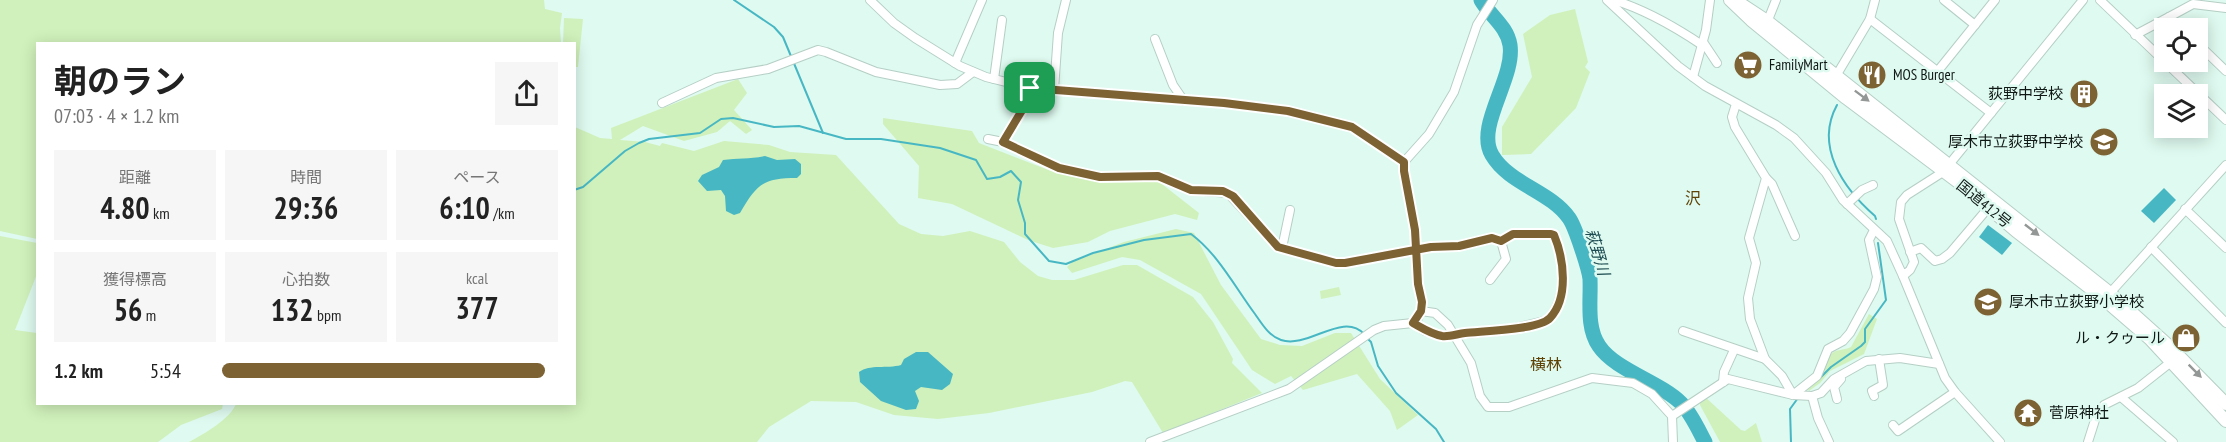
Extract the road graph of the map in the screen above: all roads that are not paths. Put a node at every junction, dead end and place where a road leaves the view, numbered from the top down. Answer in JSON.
{"nodes":[{"id":1,"x":870,"y":0,"type":"edge"},
{"id":2,"x":982,"y":0,"type":"edge"},
{"id":3,"x":1066,"y":0,"type":"edge"},
{"id":4,"x":1493,"y":0,"type":"edge"},
{"id":5,"x":1607,"y":0,"type":"edge"},
{"id":6,"x":1613,"y":0,"type":"edge"},
{"id":7,"x":1710,"y":0,"type":"edge"},
{"id":8,"x":1730,"y":0,"type":"edge"},
{"id":9,"x":1735,"y":0,"type":"edge"},
{"id":10,"x":1776,"y":0,"type":"edge"},
{"id":11,"x":1875,"y":0,"type":"edge"},
{"id":12,"x":1944,"y":0,"type":"edge"},
{"id":13,"x":1995,"y":0,"type":"edge"},
{"id":14,"x":2083,"y":0,"type":"edge"},
{"id":15,"x":2100,"y":0,"type":"edge"},
{"id":16,"x":2226,"y":8,"type":"edge"},
{"id":17,"x":2169,"y":17,"type":"joint"},
{"id":18,"x":1870,"y":19,"type":"junction"},
{"id":19,"x":1002,"y":20,"type":"dead end"},
{"id":20,"x":1766,"y":25,"type":"junction"},
{"id":21,"x":1975,"y":25,"type":"junction"},
{"id":22,"x":2135,"y":35,"type":"junction"},
{"id":23,"x":1155,"y":39,"type":"dead end"},
{"id":24,"x":1702,"y":43,"type":"junction"},
{"id":25,"x":2208,"y":54,"type":"edge"},
{"id":26,"x":955,"y":63,"type":"junction"},
{"id":27,"x":1717,"y":63,"type":"dead end"},
{"id":28,"x":2226,"y":71,"type":"edge"},
{"id":29,"x":973,"y":72,"type":"junction"},
{"id":30,"x":1937,"y":72,"type":"junction"},
{"id":31,"x":1836,"y":76,"type":"junction"},
{"id":32,"x":1693,"y":77,"type":"junction"},
{"id":33,"x":994,"y":79,"type":"junction"},
{"id":34,"x":1030,"y":88,"type":"junction"},
{"id":35,"x":1054,"y":90,"type":"junction"},
{"id":36,"x":1184,"y":101,"type":"junction"},
{"id":37,"x":662,"y":103,"type":"dead end"},
{"id":38,"x":1736,"y":104,"type":"junction"},
{"id":39,"x":1991,"y":113,"type":"junction"},
{"id":40,"x":2226,"y":120,"type":"edge"},
{"id":41,"x":988,"y":139,"type":"dead end"},
{"id":42,"x":1003,"y":142,"type":"junction"},
{"id":43,"x":1404,"y":162,"type":"junction"},
{"id":44,"x":2225,"y":168,"type":"edge"},
{"id":45,"x":1946,"y":169,"type":"junction"},
{"id":46,"x":1766,"y":178,"type":"junction"},
{"id":47,"x":1873,"y":185,"type":"dead end"},
{"id":48,"x":1847,"y":204,"type":"junction"},
{"id":49,"x":1989,"y":207,"type":"junction"},
{"id":50,"x":2185,"y":209,"type":"junction"},
{"id":51,"x":1290,"y":210,"type":"dead end"},
{"id":52,"x":1874,"y":230,"type":"junction"},
{"id":53,"x":1795,"y":237,"type":"dead end"},
{"id":54,"x":1501,"y":241,"type":"junction"},
{"id":55,"x":2151,"y":247,"type":"junction"},
{"id":56,"x":1281,"y":248,"type":"junction"},
{"id":57,"x":2226,"y":248,"type":"edge"},
{"id":58,"x":1418,"y":250,"type":"junction"},
{"id":59,"x":1910,"y":252,"type":"junction"},
{"id":60,"x":1903,"y":276,"type":"junction"},
{"id":61,"x":1490,"y":280,"type":"dead end"},
{"id":62,"x":2110,"y":293,"type":"junction"},
{"id":63,"x":1421,"y":311,"type":"junction"},
{"id":64,"x":1413,"y":323,"type":"junction"},
{"id":65,"x":2226,"y":323,"type":"edge"},
{"id":66,"x":1683,"y":331,"type":"dead end"},
{"id":67,"x":1455,"y":335,"type":"junction"},
{"id":68,"x":1734,"y":350,"type":"junction"},
{"id":69,"x":1765,"y":359,"type":"junction"},
{"id":70,"x":1880,"y":359,"type":"junction"},
{"id":71,"x":2171,"y":362,"type":"junction"},
{"id":72,"x":1939,"y":364,"type":"junction"},
{"id":73,"x":1844,"y":373,"type":"junction"},
{"id":74,"x":1723,"y":382,"type":"junction"},
{"id":75,"x":1872,"y":391,"type":"dead end"},
{"id":76,"x":1956,"y":392,"type":"junction"},
{"id":77,"x":1796,"y":396,"type":"junction"},
{"id":78,"x":1812,"y":396,"type":"junction"},
{"id":79,"x":2121,"y":397,"type":"junction"},
{"id":80,"x":1837,"y":399,"type":"dead end"},
{"id":81,"x":2226,"y":404,"type":"edge"},
{"id":82,"x":1675,"y":414,"type":"junction"},
{"id":83,"x":2225,"y":417,"type":"edge"},
{"id":84,"x":1898,"y":431,"type":"dead end"},
{"id":85,"x":1150,"y":442,"type":"edge"},
{"id":86,"x":1673,"y":442,"type":"edge"},
{"id":87,"x":1829,"y":442,"type":"edge"},
{"id":88,"x":2001,"y":442,"type":"edge"},
{"id":89,"x":2088,"y":442,"type":"edge"},
{"id":90,"x":2173,"y":442,"type":"edge"}],
"edges":[{"from":1,"to":26,"type":"street"},
{"from":2,"to":26,"type":"street"},
{"from":3,"to":35,"type":"street"},
{"from":4,"to":43,"type":"street"},
{"from":5,"to":32,"type":"street"},
{"from":6,"to":24,"type":"street"},
{"from":7,"to":24,"type":"street"},
{"from":8,"to":20,"type":"highway","name":"国道412号"},
{"from":9,"to":20,"type":"highway","name":"国道412号"},
{"from":10,"to":20,"type":"street"},
{"from":11,"to":18,"type":"street"},
{"from":12,"to":21,"type":"street"},
{"from":13,"to":21,"type":"street"},
{"from":14,"to":39,"type":"street"},
{"from":15,"to":22,"type":"street"},
{"from":16,"to":17,"type":"street"},
{"from":17,"to":22,"type":"street"},
{"from":18,"to":30,"type":"street"},
{"from":18,"to":31,"type":"street"},
{"from":19,"to":33,"type":"street"},
{"from":20,"to":31,"type":"highway","name":"国道412号"},
{"from":20,"to":45,"type":"highway","name":"国道412号"},
{"from":21,"to":30,"type":"street"},
{"from":22,"to":40,"type":"street"},
{"from":23,"to":36,"type":"street"},
{"from":24,"to":27,"type":"street"},
{"from":24,"to":32,"type":"street"},
{"from":25,"to":28,"type":"street"},
{"from":26,"to":29,"type":"street"},
{"from":29,"to":33,"type":"street"},
{"from":29,"to":37,"type":"street"},
{"from":30,"to":39,"type":"street"},
{"from":31,"to":45,"type":"highway","name":"国道412号","one_way":true},
{"from":32,"to":38,"type":"street"},
{"from":33,"to":34,"type":"street"},
{"from":34,"to":35,"type":"street"},
{"from":34,"to":42,"type":"street"},
{"from":35,"to":36,"type":"street"},
{"from":36,"to":43,"type":"street"},
{"from":38,"to":46,"type":"street"},
{"from":38,"to":48,"type":"street"},
{"from":39,"to":45,"type":"street"},
{"from":41,"to":42,"type":"street"},
{"from":42,"to":56,"type":"street"},
{"from":43,"to":58,"type":"street"},
{"from":44,"to":50,"type":"street"},
{"from":45,"to":49,"type":"highway","name":"国道412号"},
{"from":45,"to":59,"type":"street"},
{"from":45,"to":62,"type":"highway","name":"国道412号","one_way":true},
{"from":46,"to":53,"type":"street"},
{"from":46,"to":69,"type":"street"},
{"from":47,"to":48,"type":"street"},
{"from":48,"to":52,"type":"street"},
{"from":49,"to":59,"type":"street"},
{"from":49,"to":71,"type":"highway","name":"国道412号"},
{"from":50,"to":55,"type":"street"},
{"from":50,"to":57,"type":"street"},
{"from":51,"to":56,"type":"street"},
{"from":52,"to":60,"type":"street"},
{"from":52,"to":77,"type":"street"},
{"from":54,"to":58,"type":"street"},
{"from":54,"to":61,"type":"street"},
{"from":54,"to":67,"type":"street"},
{"from":55,"to":62,"type":"street"},
{"from":55,"to":65,"type":"street"},
{"from":56,"to":58,"type":"street"},
{"from":58,"to":63,"type":"street"},
{"from":59,"to":60,"type":"street"},
{"from":60,"to":72,"type":"street"},
{"from":62,"to":81,"type":"highway","name":"国道412号","one_way":true},
{"from":63,"to":64,"type":"street"},
{"from":63,"to":67,"type":"street"},
{"from":64,"to":67,"type":"street"},
{"from":64,"to":85,"type":"street"},
{"from":66,"to":68,"type":"street"},
{"from":67,"to":82,"type":"street"},
{"from":68,"to":69,"type":"street"},
{"from":68,"to":74,"type":"street"},
{"from":69,"to":77,"type":"street"},
{"from":70,"to":72,"type":"street"},
{"from":70,"to":73,"type":"street"},
{"from":70,"to":75,"type":"street"},
{"from":71,"to":79,"type":"street"},
{"from":71,"to":83,"type":"highway","name":"国道412号"},
{"from":72,"to":76,"type":"street"},
{"from":73,"to":78,"type":"street"},
{"from":73,"to":80,"type":"street"},
{"from":74,"to":77,"type":"street"},
{"from":74,"to":82,"type":"street"},
{"from":76,"to":84,"type":"street"},
{"from":76,"to":88,"type":"street"},
{"from":77,"to":78,"type":"street"},
{"from":78,"to":87,"type":"street"},
{"from":79,"to":89,"type":"street"},
{"from":79,"to":90,"type":"street"},
{"from":82,"to":86,"type":"street"}]}
